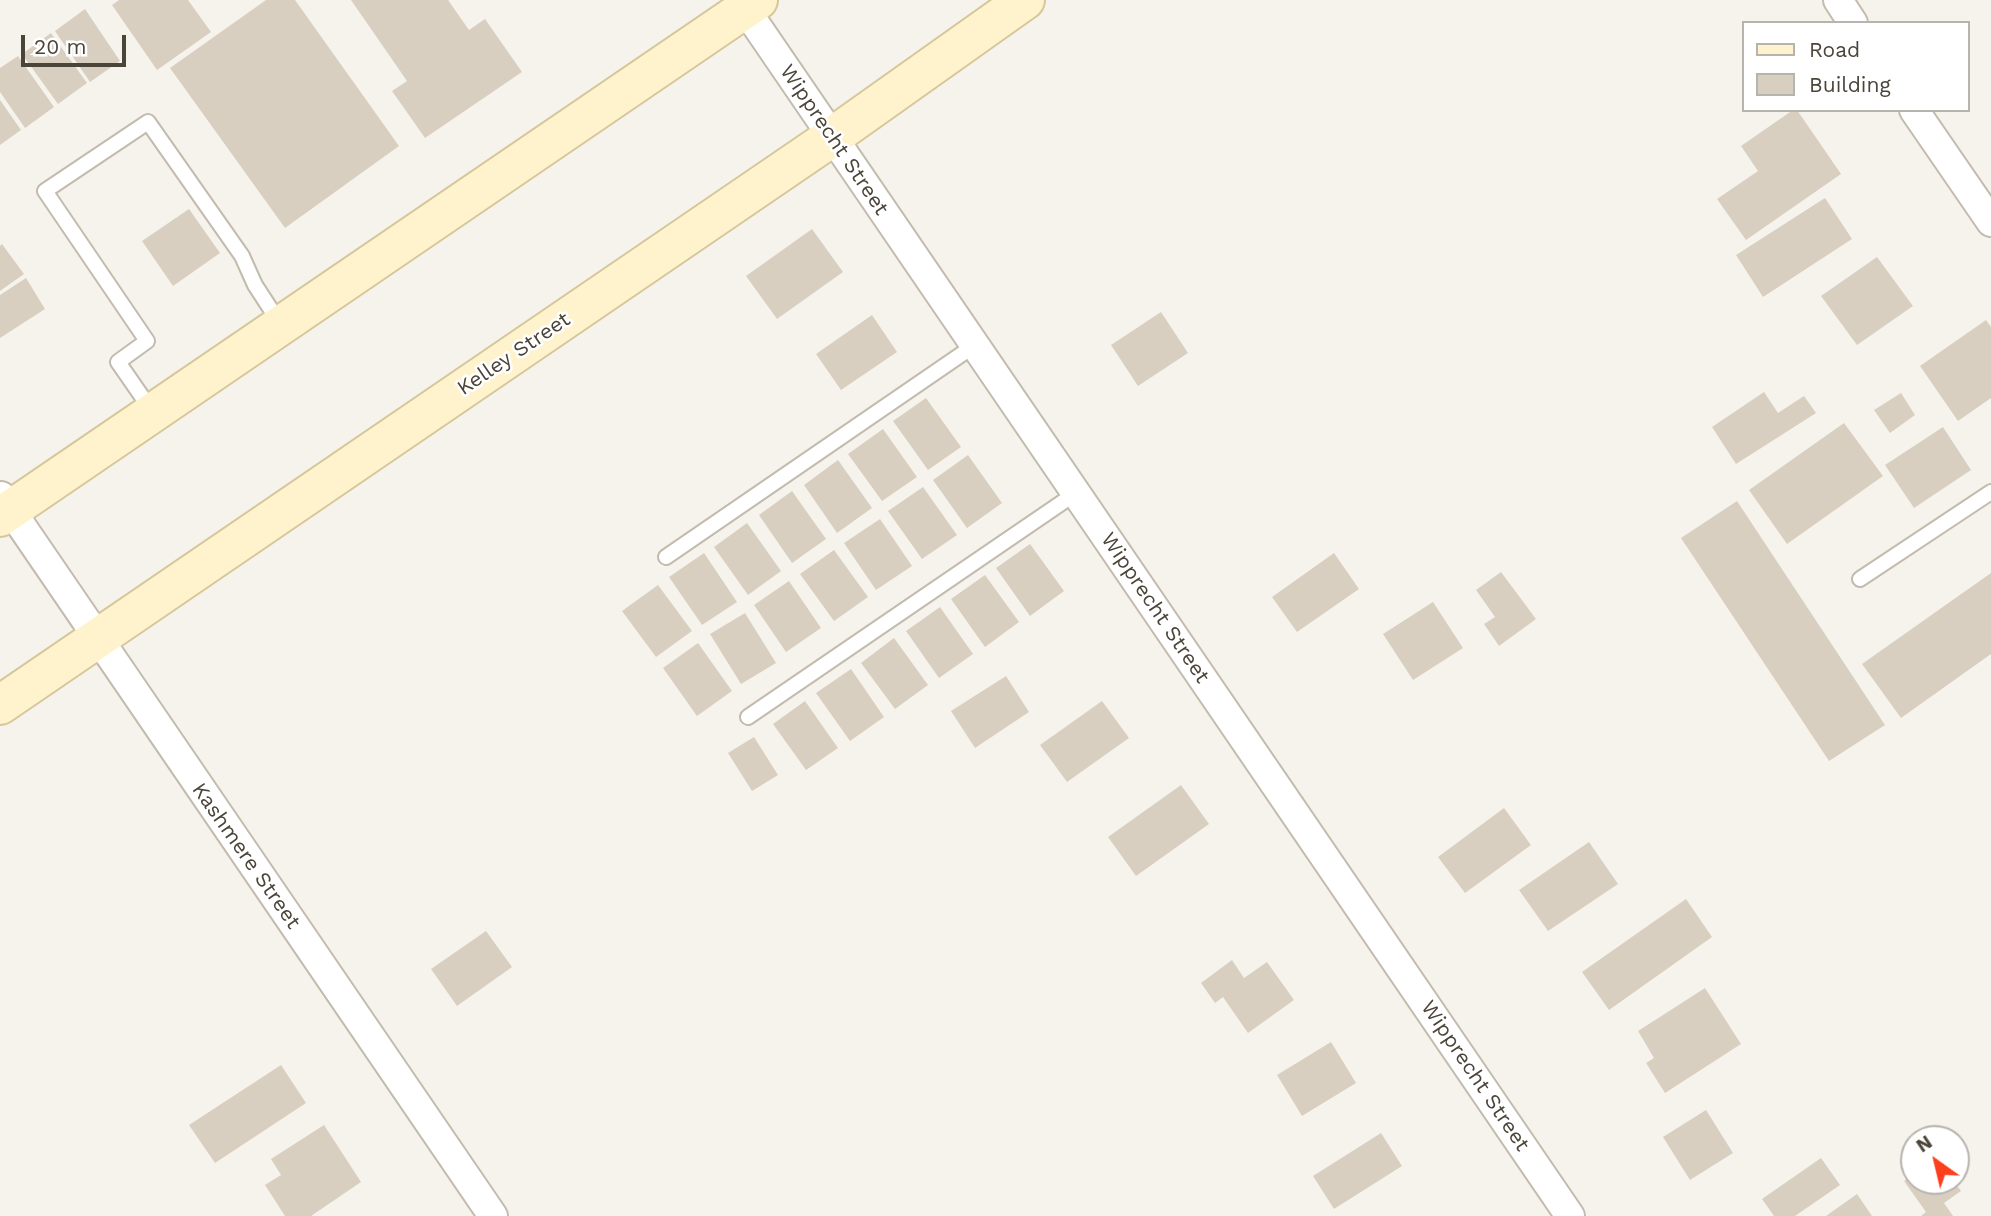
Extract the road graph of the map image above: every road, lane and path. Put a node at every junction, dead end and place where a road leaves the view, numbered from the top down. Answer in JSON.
{"nodes":[{"id":1,"x":1025,"y":0,"type":"edge"},
{"id":2,"x":1838,"y":0,"type":"edge"},
{"id":3,"x":747,"y":3,"type":"edge"},
{"id":4,"x":1852,"y":21,"type":"edge"},
{"id":5,"x":1915,"y":112,"type":"edge"},
{"id":6,"x":832,"y":137,"type":"junction"},
{"id":7,"x":1991,"y":222,"type":"edge"},
{"id":8,"x":281,"y":325,"type":"junction"},
{"id":9,"x":975,"y":345,"type":"junction"},
{"id":10,"x":152,"y":412,"type":"junction"},
{"id":11,"x":1991,"y":492,"type":"edge"},
{"id":12,"x":1076,"y":493,"type":"junction"},
{"id":13,"x":3,"y":507,"type":"edge"},
{"id":14,"x":666,"y":556,"type":"dead end"},
{"id":15,"x":1860,"y":579,"type":"dead end"},
{"id":16,"x":96,"y":638,"type":"junction"},
{"id":17,"x":0,"y":705,"type":"edge"},
{"id":18,"x":748,"y":717,"type":"dead end"},
{"id":19,"x":493,"y":1216,"type":"edge"},
{"id":20,"x":1570,"y":1216,"type":"edge"}],
"edges":[{"from":1,"to":6,"type":"main road","name":"Kelley Street"},
{"from":2,"to":4,"type":"street"},
{"from":3,"to":6,"type":"street","name":"Wipprecht Street"},
{"from":3,"to":8,"type":"main road"},
{"from":5,"to":7,"type":"street"},
{"from":6,"to":9,"type":"street","name":"Wipprecht Street"},
{"from":6,"to":16,"type":"main road","name":"Kelley Street"},
{"from":8,"to":10,"type":"main road"},
{"from":8,"to":10,"type":"lane"},
{"from":9,"to":12,"type":"street","name":"Wipprecht Street"},
{"from":9,"to":14,"type":"lane"},
{"from":10,"to":13,"type":"main road"},
{"from":11,"to":15,"type":"lane"},
{"from":12,"to":18,"type":"lane"},
{"from":12,"to":20,"type":"street","name":"Wipprecht Street"},
{"from":13,"to":16,"type":"street","name":"Kashmere Street"},
{"from":16,"to":17,"type":"main road","name":"Kelley Street"},
{"from":16,"to":19,"type":"street","name":"Kashmere Street"}]}
